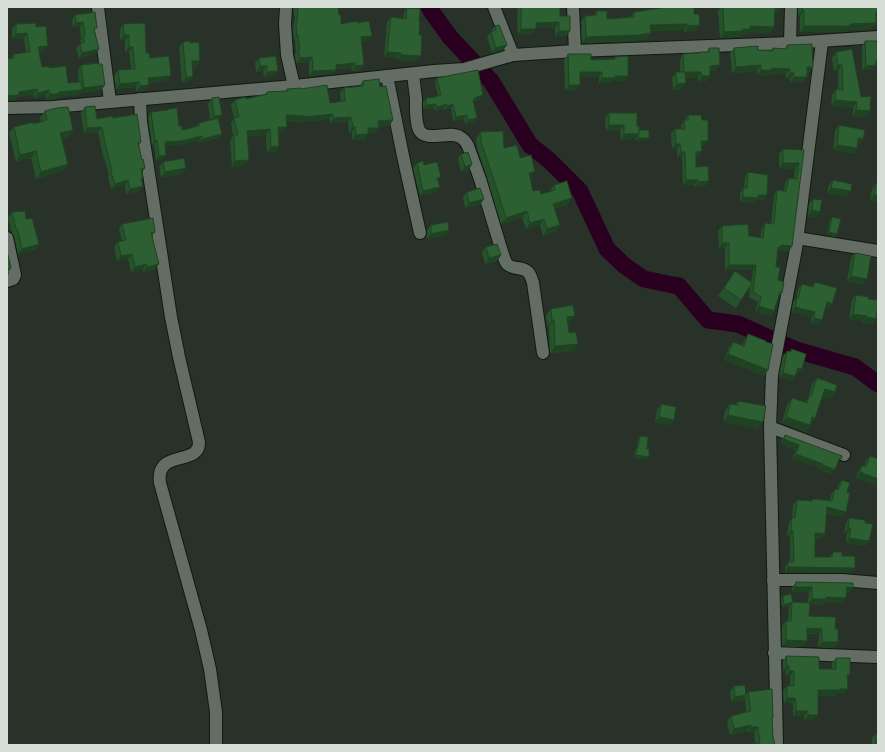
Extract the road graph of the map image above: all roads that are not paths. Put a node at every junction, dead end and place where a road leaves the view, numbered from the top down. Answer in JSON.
{"nodes":[{"id":1,"x":286,"y":7,"type":"edge"},
{"id":2,"x":494,"y":7,"type":"edge"},
{"id":3,"x":573,"y":7,"type":"edge"},
{"id":4,"x":791,"y":7,"type":"edge"},
{"id":5,"x":98,"y":12,"type":"edge"},
{"id":6,"x":878,"y":37,"type":"edge"},
{"id":7,"x":822,"y":42,"type":"junction"},
{"id":8,"x":790,"y":43,"type":"junction"},
{"id":9,"x":575,"y":51,"type":"junction"},
{"id":10,"x":513,"y":55,"type":"junction"},
{"id":11,"x":413,"y":74,"type":"junction"},
{"id":12,"x":387,"y":76,"type":"junction"},
{"id":13,"x":294,"y":86,"type":"junction"},
{"id":14,"x":140,"y":99,"type":"junction"},
{"id":15,"x":110,"y":101,"type":"junction"},
{"id":16,"x":7,"y":108,"type":"edge"},
{"id":17,"x":420,"y":233,"type":"dead end"},
{"id":18,"x":7,"y":238,"type":"edge"},
{"id":19,"x":797,"y":238,"type":"junction"},
{"id":20,"x":878,"y":251,"type":"edge"},
{"id":21,"x":7,"y":281,"type":"edge"},
{"id":22,"x":543,"y":353,"type":"dead end"},
{"id":23,"x":770,"y":427,"type":"junction"},
{"id":24,"x":844,"y":455,"type":"dead end"},
{"id":25,"x":773,"y":580,"type":"junction"},
{"id":26,"x":878,"y":583,"type":"edge"},
{"id":27,"x":774,"y":653,"type":"junction"},
{"id":28,"x":878,"y":657,"type":"edge"},
{"id":29,"x":216,"y":745,"type":"edge"},
{"id":30,"x":777,"y":745,"type":"edge"}],
"edges":[{"from":1,"to":13,"type":"street"},
{"from":2,"to":10,"type":"street"},
{"from":3,"to":9,"type":"street"},
{"from":4,"to":8,"type":"street"},
{"from":5,"to":15,"type":"street"},
{"from":6,"to":7,"type":"street"},
{"from":7,"to":8,"type":"street"},
{"from":7,"to":19,"type":"street"},
{"from":8,"to":9,"type":"street"},
{"from":9,"to":10,"type":"street"},
{"from":10,"to":11,"type":"street"},
{"from":11,"to":12,"type":"street"},
{"from":11,"to":22,"type":"street"},
{"from":12,"to":13,"type":"street"},
{"from":12,"to":17,"type":"street"},
{"from":13,"to":14,"type":"street"},
{"from":14,"to":15,"type":"street"},
{"from":14,"to":29,"type":"street"},
{"from":15,"to":16,"type":"street"},
{"from":18,"to":21,"type":"street"},
{"from":19,"to":20,"type":"street"},
{"from":19,"to":23,"type":"street"},
{"from":23,"to":24,"type":"street"},
{"from":23,"to":25,"type":"street"},
{"from":25,"to":26,"type":"street"},
{"from":25,"to":27,"type":"street"},
{"from":27,"to":28,"type":"street"},
{"from":27,"to":30,"type":"street"}]}
